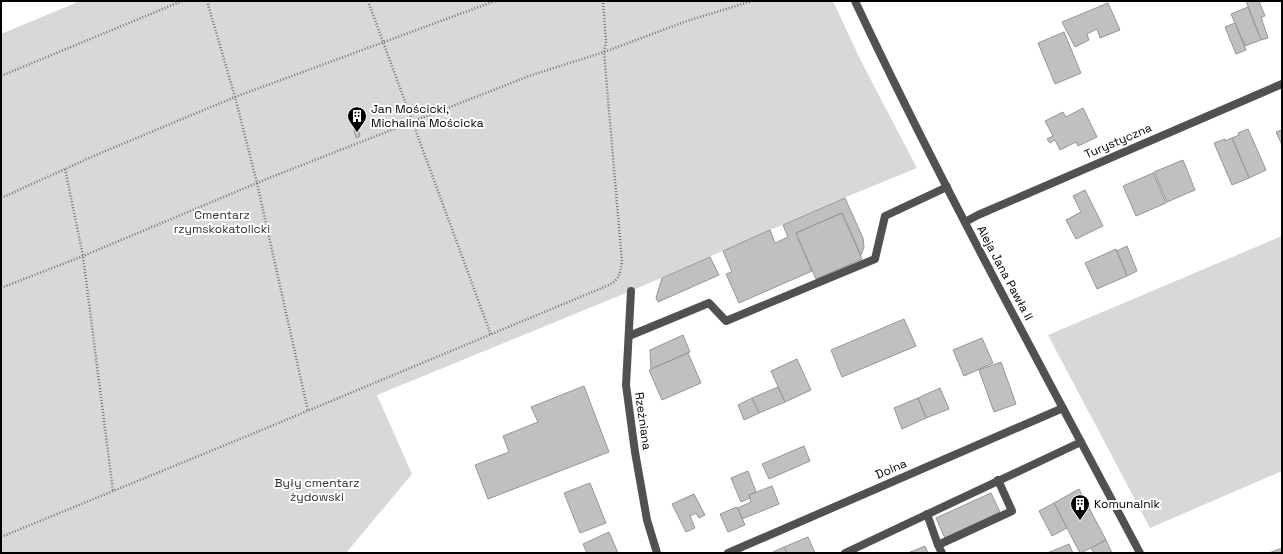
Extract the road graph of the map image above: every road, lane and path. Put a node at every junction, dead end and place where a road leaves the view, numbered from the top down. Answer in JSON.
{"nodes":[{"id":1,"x":182,"y":1,"type":"edge"},
{"id":2,"x":207,"y":1,"type":"edge"},
{"id":3,"x":368,"y":1,"type":"edge"},
{"id":4,"x":495,"y":1,"type":"edge"},
{"id":5,"x":603,"y":1,"type":"edge"},
{"id":6,"x":752,"y":1,"type":"edge"},
{"id":7,"x":855,"y":1,"type":"edge"},
{"id":8,"x":382,"y":42,"type":"junction"},
{"id":9,"x":604,"y":52,"type":"junction"},
{"id":10,"x":1,"y":76,"type":"edge"},
{"id":11,"x":1282,"y":84,"type":"edge"},
{"id":12,"x":235,"y":97,"type":"junction"},
{"id":13,"x":413,"y":122,"type":"junction"},
{"id":14,"x":65,"y":169,"type":"junction"},
{"id":15,"x":257,"y":183,"type":"junction"},
{"id":16,"x":947,"y":187,"type":"junction"},
{"id":17,"x":1,"y":198,"type":"edge"},
{"id":18,"x":965,"y":222,"type":"junction"},
{"id":19,"x":83,"y":256,"type":"junction"},
{"id":20,"x":1,"y":288,"type":"edge"},
{"id":21,"x":631,"y":291,"type":"dead end"},
{"id":22,"x":491,"y":335,"type":"junction"},
{"id":23,"x":629,"y":336,"type":"junction"},
{"id":24,"x":1064,"y":408,"type":"junction"},
{"id":25,"x":308,"y":411,"type":"junction"},
{"id":26,"x":1081,"y":442,"type":"junction"},
{"id":27,"x":998,"y":480,"type":"junction"},
{"id":28,"x":113,"y":491,"type":"junction"},
{"id":29,"x":927,"y":514,"type":"junction"},
{"id":30,"x":1,"y":537,"type":"edge"},
{"id":31,"x":940,"y":549,"type":"edge"},
{"id":32,"x":657,"y":553,"type":"edge"},
{"id":33,"x":728,"y":553,"type":"edge"},
{"id":34,"x":845,"y":553,"type":"edge"},
{"id":35,"x":1140,"y":553,"type":"edge"}],
"edges":[{"from":1,"to":10,"type":"path"},
{"from":2,"to":12,"type":"path"},
{"from":3,"to":8,"type":"path"},
{"from":4,"to":8,"type":"path"},
{"from":5,"to":9,"type":"path"},
{"from":6,"to":9,"type":"path"},
{"from":7,"to":16,"type":"street","name":"Aleja Jana Pawła II"},
{"from":8,"to":12,"type":"path"},
{"from":8,"to":13,"type":"path"},
{"from":9,"to":13,"type":"path"},
{"from":9,"to":22,"type":"path"},
{"from":11,"to":18,"type":"street","name":"Turystyczna"},
{"from":12,"to":14,"type":"path"},
{"from":12,"to":15,"type":"path"},
{"from":13,"to":15,"type":"path"},
{"from":13,"to":22,"type":"path"},
{"from":14,"to":17,"type":"path"},
{"from":14,"to":19,"type":"path"},
{"from":15,"to":19,"type":"path"},
{"from":15,"to":25,"type":"path"},
{"from":16,"to":18,"type":"street","name":"Aleja Jana Pawła II"},
{"from":16,"to":23,"type":"street"},
{"from":18,"to":24,"type":"street","name":"Aleja Jana Pawła II"},
{"from":19,"to":20,"type":"path"},
{"from":19,"to":28,"type":"path"},
{"from":21,"to":23,"type":"street","name":"Rzeźniana"},
{"from":22,"to":25,"type":"path"},
{"from":23,"to":32,"type":"street","name":"Rzeźniana"},
{"from":24,"to":26,"type":"street","name":"Aleja Jana Pawła II"},
{"from":24,"to":33,"type":"street","name":"Dolna"},
{"from":25,"to":28,"type":"path"},
{"from":26,"to":27,"type":"street"},
{"from":26,"to":35,"type":"street","name":"Aleja Jana Pawła II"},
{"from":27,"to":29,"type":"street"},
{"from":27,"to":31,"type":"street"},
{"from":28,"to":30,"type":"path"},
{"from":29,"to":31,"type":"street"},
{"from":29,"to":34,"type":"street"}]}
